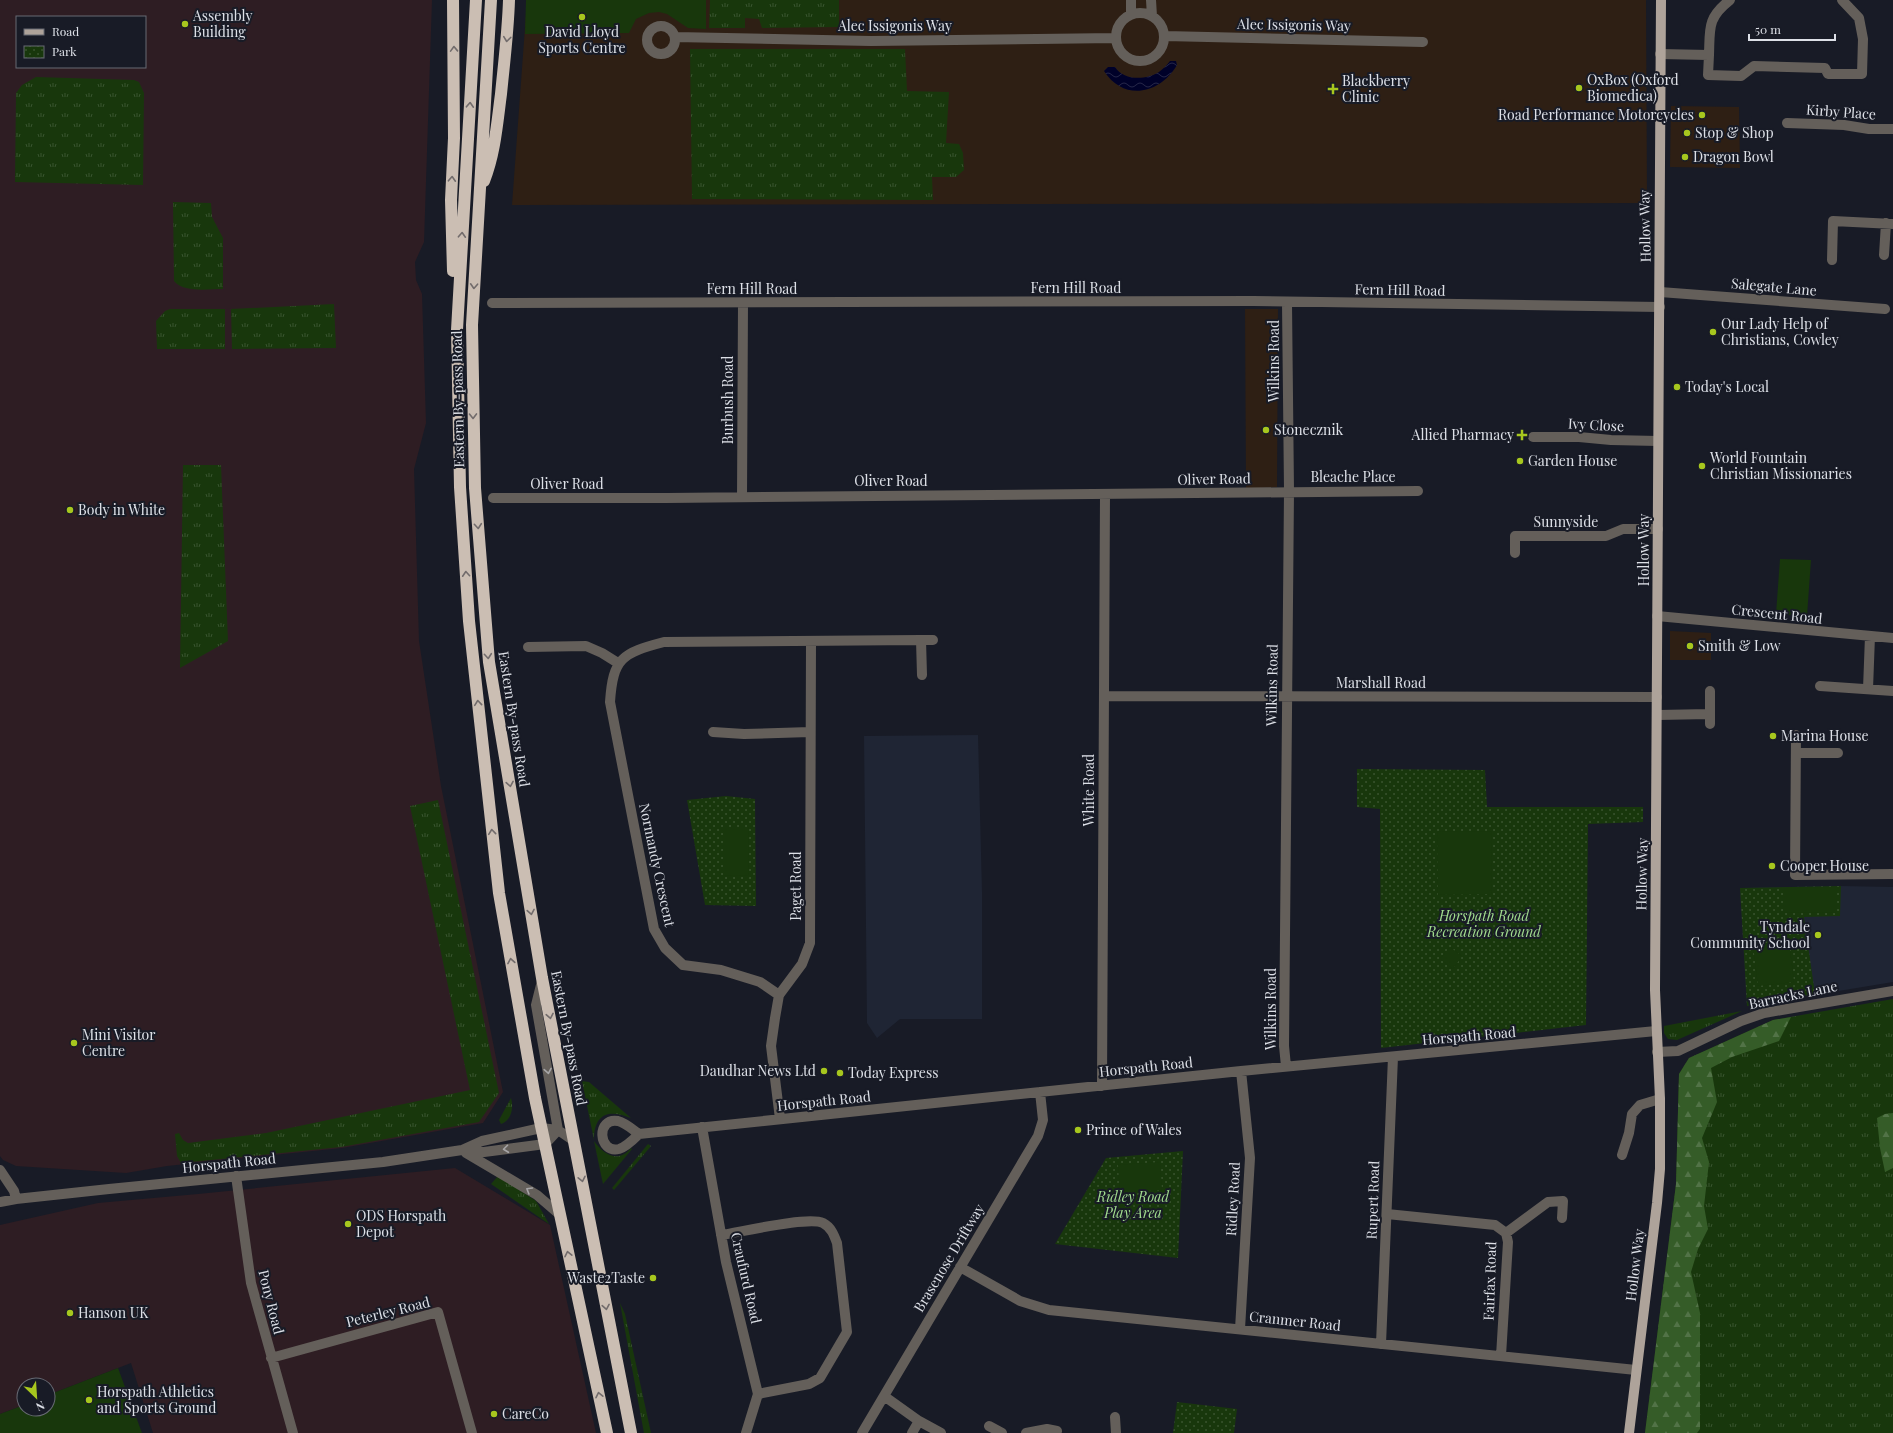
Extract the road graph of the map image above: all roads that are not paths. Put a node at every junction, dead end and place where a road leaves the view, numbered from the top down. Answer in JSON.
{"nodes":[{"id":1,"x":453,"y":0,"type":"edge"},
{"id":2,"x":476,"y":0,"type":"edge"},
{"id":3,"x":491,"y":0,"type":"edge"},
{"id":4,"x":508,"y":0,"type":"edge"},
{"id":5,"x":1131,"y":0,"type":"edge"},
{"id":6,"x":1151,"y":0,"type":"edge"},
{"id":7,"x":1661,"y":0,"type":"edge"},
{"id":8,"x":1730,"y":0,"type":"edge"},
{"id":9,"x":1842,"y":0,"type":"edge"},
{"id":10,"x":1131,"y":15,"type":"junction"},
{"id":11,"x":1152,"y":16,"type":"junction"},
{"id":12,"x":1165,"y":36,"type":"junction"},
{"id":13,"x":675,"y":37,"type":"dead end"},
{"id":14,"x":1116,"y":38,"type":"junction"},
{"id":15,"x":1423,"y":42,"type":"dead end"},
{"id":16,"x":1660,"y":54,"type":"junction"},
{"id":17,"x":1709,"y":55,"type":"junction"},
{"id":18,"x":1787,"y":123,"type":"dead end"},
{"id":19,"x":1893,"y":129,"type":"edge"},
{"id":20,"x":480,"y":192,"type":"junction"},
{"id":21,"x":1890,"y":224,"type":"edge"},
{"id":22,"x":1884,"y":255,"type":"dead end"},
{"id":23,"x":1832,"y":260,"type":"dead end"},
{"id":24,"x":1660,"y":292,"type":"junction"},
{"id":25,"x":492,"y":303,"type":"dead end"},
{"id":26,"x":743,"y":303,"type":"junction"},
{"id":27,"x":1287,"y":303,"type":"junction"},
{"id":28,"x":1660,"y":307,"type":"junction"},
{"id":29,"x":1885,"y":309,"type":"dead end"},
{"id":30,"x":457,"y":330,"type":"junction"},
{"id":31,"x":1534,"y":437,"type":"dead end"},
{"id":32,"x":1658,"y":441,"type":"junction"},
{"id":33,"x":1289,"y":491,"type":"junction"},
{"id":34,"x":1418,"y":491,"type":"dead end"},
{"id":35,"x":1105,"y":495,"type":"junction"},
{"id":36,"x":742,"y":497,"type":"junction"},
{"id":37,"x":493,"y":498,"type":"dead end"},
{"id":38,"x":1658,"y":528,"type":"junction"},
{"id":39,"x":1515,"y":553,"type":"dead end"},
{"id":40,"x":1658,"y":616,"type":"junction"},
{"id":41,"x":1870,"y":636,"type":"junction"},
{"id":42,"x":1893,"y":638,"type":"edge"},
{"id":43,"x":921,"y":640,"type":"junction"},
{"id":44,"x":933,"y":640,"type":"dead end"},
{"id":45,"x":811,"y":642,"type":"junction"},
{"id":46,"x":528,"y":646,"type":"dead end"},
{"id":47,"x":618,"y":663,"type":"junction"},
{"id":48,"x":922,"y":675,"type":"dead end"},
{"id":49,"x":1820,"y":686,"type":"dead end"},
{"id":50,"x":1868,"y":689,"type":"junction"},
{"id":51,"x":1710,"y":691,"type":"dead end"},
{"id":52,"x":1893,"y":691,"type":"edge"},
{"id":53,"x":1104,"y":696,"type":"junction"},
{"id":54,"x":1286,"y":697,"type":"junction"},
{"id":55,"x":1657,"y":697,"type":"junction"},
{"id":56,"x":1658,"y":715,"type":"junction"},
{"id":57,"x":713,"y":732,"type":"dead end"},
{"id":58,"x":810,"y":732,"type":"junction"},
{"id":59,"x":1796,"y":735,"type":"dead end"},
{"id":60,"x":1796,"y":753,"type":"junction"},
{"id":61,"x":1838,"y":753,"type":"dead end"},
{"id":62,"x":1893,"y":874,"type":"edge"},
{"id":63,"x":542,"y":978,"type":"junction"},
{"id":64,"x":1893,"y":992,"type":"edge"},
{"id":65,"x":779,"y":995,"type":"junction"},
{"id":66,"x":1656,"y":1031,"type":"junction"},
{"id":67,"x":1657,"y":1052,"type":"junction"},
{"id":68,"x":1393,"y":1057,"type":"junction"},
{"id":69,"x":1286,"y":1066,"type":"junction"},
{"id":70,"x":1241,"y":1070,"type":"junction"},
{"id":71,"x":1102,"y":1086,"type":"junction"},
{"id":72,"x":1040,"y":1092,"type":"junction"},
{"id":73,"x":1660,"y":1099,"type":"junction"},
{"id":74,"x":780,"y":1119,"type":"junction"},
{"id":75,"x":702,"y":1127,"type":"junction"},
{"id":76,"x":541,"y":1128,"type":"junction"},
{"id":77,"x":558,"y":1130,"type":"junction"},
{"id":78,"x":639,"y":1134,"type":"dead end"},
{"id":79,"x":574,"y":1141,"type":"junction"},
{"id":80,"x":545,"y":1144,"type":"junction"},
{"id":81,"x":462,"y":1150,"type":"junction"},
{"id":82,"x":1622,"y":1154,"type":"dead end"},
{"id":83,"x":0,"y":1170,"type":"edge"},
{"id":84,"x":236,"y":1176,"type":"junction"},
{"id":85,"x":16,"y":1199,"type":"junction"},
{"id":86,"x":0,"y":1202,"type":"edge"},
{"id":87,"x":559,"y":1214,"type":"junction"},
{"id":88,"x":1387,"y":1214,"type":"junction"},
{"id":89,"x":1562,"y":1218,"type":"dead end"},
{"id":90,"x":1506,"y":1233,"type":"junction"},
{"id":91,"x":721,"y":1235,"type":"junction"},
{"id":92,"x":960,"y":1267,"type":"junction"},
{"id":93,"x":1240,"y":1329,"type":"junction"},
{"id":94,"x":1381,"y":1344,"type":"junction"},
{"id":95,"x":1501,"y":1356,"type":"junction"},
{"id":96,"x":271,"y":1358,"type":"junction"},
{"id":97,"x":1636,"y":1370,"type":"junction"},
{"id":98,"x":758,"y":1394,"type":"junction"},
{"id":99,"x":884,"y":1396,"type":"junction"},
{"id":100,"x":1115,"y":1417,"type":"dead end"},
{"id":101,"x":919,"y":1420,"type":"junction"},
{"id":102,"x":989,"y":1426,"type":"dead end"},
{"id":103,"x":1057,"y":1431,"type":"dead end"},
{"id":104,"x":294,"y":1433,"type":"edge"},
{"id":105,"x":472,"y":1433,"type":"edge"},
{"id":106,"x":607,"y":1433,"type":"edge"},
{"id":107,"x":631,"y":1433,"type":"edge"},
{"id":108,"x":746,"y":1433,"type":"edge"},
{"id":109,"x":862,"y":1433,"type":"edge"},
{"id":110,"x":912,"y":1433,"type":"edge"},
{"id":111,"x":941,"y":1433,"type":"edge"},
{"id":112,"x":1002,"y":1433,"type":"edge"},
{"id":113,"x":1026,"y":1433,"type":"edge"},
{"id":114,"x":1116,"y":1433,"type":"edge"},
{"id":115,"x":1629,"y":1433,"type":"edge"}],
"edges":[{"from":30,"to":1,"type":"highway","one_way":true},
{"from":30,"to":2,"type":"highway","name":"Eastern By-pass Road","one_way":true},
{"from":3,"to":20,"type":"highway","name":"Eastern By-pass Road"},
{"from":4,"to":20,"type":"highway","one_way":true},
{"from":5,"to":10,"type":"street"},
{"from":6,"to":11,"type":"street"},
{"from":7,"to":16,"type":"main road","name":"Hollow Way"},
{"from":8,"to":17,"type":"street"},
{"from":9,"to":17,"type":"street"},
{"from":10,"to":11,"type":"street"},
{"from":10,"to":14,"type":"street"},
{"from":11,"to":12,"type":"street"},
{"from":12,"to":14,"type":"street"},
{"from":12,"to":15,"type":"street","name":"Alec Issigonis Way"},
{"from":13,"to":14,"type":"street","name":"Alec Issigonis Way"},
{"from":16,"to":17,"type":"street"},
{"from":16,"to":24,"type":"main road","name":"Hollow Way"},
{"from":18,"to":19,"type":"street","name":"Kirby Place"},
{"from":20,"to":63,"type":"highway","name":"Eastern By-pass Road","one_way":true},
{"from":21,"to":22,"type":"street"},
{"from":21,"to":23,"type":"street"},
{"from":24,"to":28,"type":"main road","name":"Hollow Way"},
{"from":24,"to":29,"type":"street","name":"Salegate Lane"},
{"from":25,"to":26,"type":"street","name":"Fern Hill Road"},
{"from":26,"to":27,"type":"street","name":"Fern Hill Road"},
{"from":26,"to":36,"type":"street","name":"Burbush Road"},
{"from":27,"to":28,"type":"street","name":"Fern Hill Road"},
{"from":27,"to":33,"type":"street","name":"Wilkins Road"},
{"from":28,"to":32,"type":"main road","name":"Hollow Way"},
{"from":76,"to":30,"type":"highway","name":"Eastern By-pass Road","one_way":true},
{"from":31,"to":32,"type":"street","name":"Ivy Close"},
{"from":32,"to":38,"type":"main road","name":"Hollow Way"},
{"from":33,"to":34,"type":"street","name":"Bleache Place"},
{"from":33,"to":35,"type":"street","name":"Oliver Road"},
{"from":33,"to":54,"type":"street","name":"Wilkins Road"},
{"from":35,"to":36,"type":"street","name":"Oliver Road"},
{"from":35,"to":53,"type":"street","name":"White Road"},
{"from":36,"to":37,"type":"street","name":"Oliver Road"},
{"from":38,"to":39,"type":"street","name":"Sunnyside"},
{"from":38,"to":40,"type":"main road","name":"Hollow Way"},
{"from":40,"to":41,"type":"street","name":"Crescent Road"},
{"from":40,"to":55,"type":"main road","name":"Hollow Way"},
{"from":41,"to":42,"type":"street","name":"Crescent Road"},
{"from":41,"to":50,"type":"street"},
{"from":43,"to":44,"type":"street"},
{"from":43,"to":45,"type":"street"},
{"from":43,"to":48,"type":"street"},
{"from":45,"to":47,"type":"street"},
{"from":45,"to":58,"type":"street","name":"Paget Road"},
{"from":46,"to":47,"type":"street"},
{"from":47,"to":65,"type":"street","name":"Normandy Crescent"},
{"from":49,"to":50,"type":"street"},
{"from":50,"to":52,"type":"street"},
{"from":51,"to":56,"type":"street"},
{"from":53,"to":54,"type":"street","name":"Marshall Road"},
{"from":53,"to":71,"type":"street","name":"White Road"},
{"from":54,"to":55,"type":"street","name":"Marshall Road"},
{"from":54,"to":69,"type":"street","name":"Wilkins Road"},
{"from":55,"to":56,"type":"main road","name":"Hollow Way"},
{"from":56,"to":66,"type":"main road","name":"Hollow Way"},
{"from":57,"to":58,"type":"street"},
{"from":58,"to":65,"type":"street","name":"Paget Road"},
{"from":59,"to":60,"type":"street"},
{"from":60,"to":61,"type":"street"},
{"from":60,"to":62,"type":"street"},
{"from":63,"to":77,"type":"street","one_way":true},
{"from":63,"to":79,"type":"highway","name":"Eastern By-pass Road","one_way":true},
{"from":64,"to":67,"type":"street","name":"Barracks Lane"},
{"from":65,"to":74,"type":"street","name":"Paget Road"},
{"from":66,"to":67,"type":"main road","name":"Hollow Way"},
{"from":66,"to":68,"type":"street","name":"Horspath Road"},
{"from":67,"to":73,"type":"main road","name":"Hollow Way"},
{"from":68,"to":69,"type":"street","name":"Horspath Road"},
{"from":68,"to":88,"type":"street","name":"Rupert Road"},
{"from":69,"to":70,"type":"street","name":"Horspath Road"},
{"from":70,"to":71,"type":"street","name":"Horspath Road"},
{"from":70,"to":93,"type":"street","name":"Ridley Road"},
{"from":71,"to":72,"type":"street","name":"Horspath Road"},
{"from":72,"to":74,"type":"street","name":"Horspath Road"},
{"from":72,"to":92,"type":"street","name":"Brasenose Driftway"},
{"from":73,"to":82,"type":"street"},
{"from":73,"to":97,"type":"main road","name":"Hollow Way"},
{"from":74,"to":75,"type":"street","name":"Horspath Road"},
{"from":75,"to":78,"type":"street","name":"Horspath Road"},
{"from":75,"to":91,"type":"street","name":"Craufurd Road"},
{"from":76,"to":77,"type":"street","name":"Horspath Road"},
{"from":76,"to":80,"type":"highway","name":"Eastern By-pass Road"},
{"from":76,"to":81,"type":"street","name":"Horspath Road"},
{"from":77,"to":79,"type":"street","name":"Horspath Road"},
{"from":77,"to":80,"type":"street"},
{"from":79,"to":107,"type":"highway","name":"Eastern By-pass Road","one_way":true},
{"from":80,"to":81,"type":"street","name":"Horspath Road","one_way":true},
{"from":80,"to":87,"type":"highway","name":"Eastern By-pass Road"},
{"from":81,"to":84,"type":"street","name":"Horspath Road"},
{"from":87,"to":81,"type":"street","one_way":true},
{"from":83,"to":85,"type":"street"},
{"from":84,"to":85,"type":"street","name":"Horspath Road"},
{"from":84,"to":96,"type":"street","name":"Pony Road"},
{"from":85,"to":86,"type":"street","name":"Horspath Road"},
{"from":106,"to":87,"type":"highway","name":"Eastern By-pass Road","one_way":true},
{"from":88,"to":90,"type":"street","name":"Fairfax Road"},
{"from":88,"to":94,"type":"street","name":"Rupert Road"},
{"from":89,"to":90,"type":"street"},
{"from":90,"to":95,"type":"street","name":"Fairfax Road"},
{"from":91,"to":98,"type":"street","name":"Craufurd Road"},
{"from":91,"to":98,"type":"street"},
{"from":92,"to":93,"type":"street","name":"Cranmer Road"},
{"from":92,"to":99,"type":"street","name":"Brasenose Driftway"},
{"from":93,"to":94,"type":"street","name":"Cranmer Road"},
{"from":94,"to":95,"type":"street","name":"Cranmer Road"},
{"from":95,"to":97,"type":"street","name":"Cranmer Road"},
{"from":96,"to":104,"type":"street","name":"Pony Road"},
{"from":96,"to":105,"type":"street","name":"Peterley Road"},
{"from":97,"to":115,"type":"main road","name":"Hollow Way"},
{"from":98,"to":108,"type":"street"},
{"from":99,"to":101,"type":"street"},
{"from":99,"to":109,"type":"street","name":"Brasenose Driftway"},
{"from":100,"to":114,"type":"street"},
{"from":101,"to":110,"type":"street"},
{"from":101,"to":111,"type":"street"},
{"from":102,"to":112,"type":"street"},
{"from":103,"to":113,"type":"street"}]}
